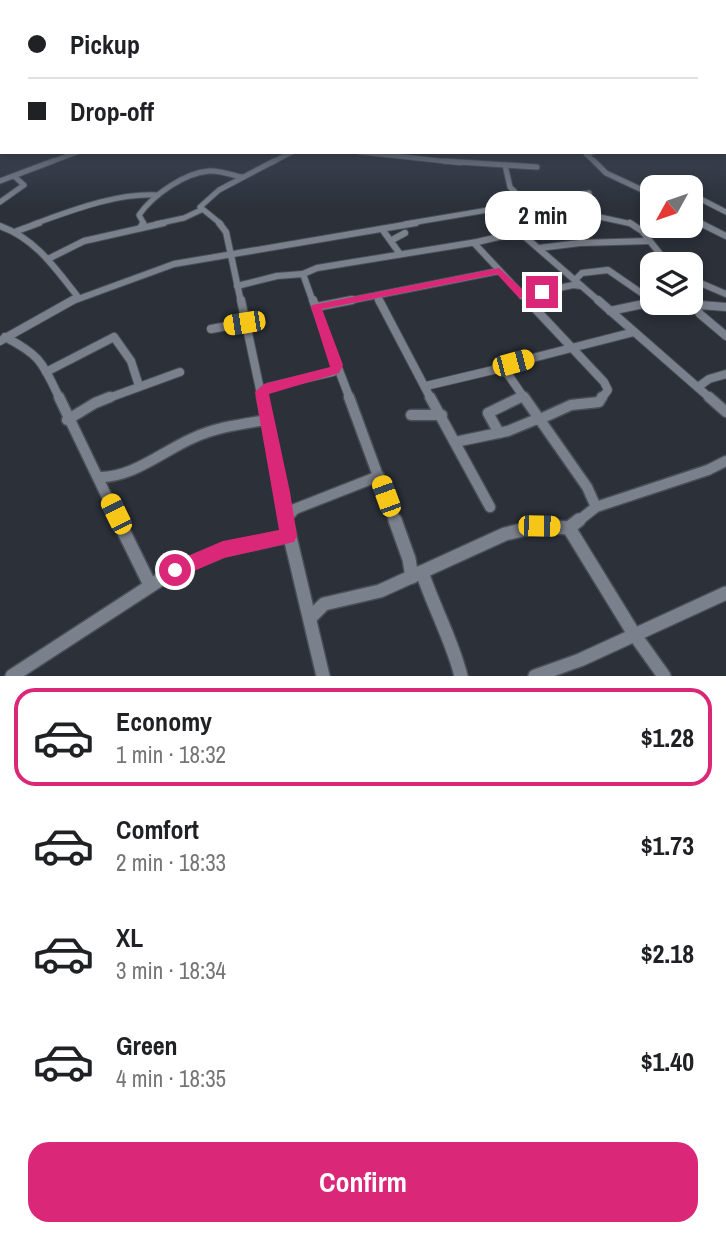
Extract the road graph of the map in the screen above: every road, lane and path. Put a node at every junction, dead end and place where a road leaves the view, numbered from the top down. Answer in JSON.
{"nodes":[{"id":1,"x":73,"y":154,"type":"edge"},
{"id":2,"x":381,"y":154,"type":"edge"},
{"id":3,"x":590,"y":154,"type":"edge"},
{"id":4,"x":276,"y":156,"type":"edge"},
{"id":5,"x":505,"y":165,"type":"junction"},
{"id":6,"x":537,"y":167,"type":"dead end"},
{"id":7,"x":15,"y":177,"type":"junction"},
{"id":8,"x":242,"y":177,"type":"junction"},
{"id":9,"x":0,"y":181,"type":"edge"},
{"id":10,"x":640,"y":188,"type":"edge"},
{"id":11,"x":589,"y":193,"type":"dead end"},
{"id":12,"x":159,"y":195,"type":"junction"},
{"id":13,"x":704,"y":201,"type":"edge"},
{"id":14,"x":0,"y":202,"type":"edge"},
{"id":15,"x":529,"y":203,"type":"junction"},
{"id":16,"x":499,"y":208,"type":"junction"},
{"id":17,"x":201,"y":210,"type":"junction"},
{"id":18,"x":726,"y":212,"type":"edge"},
{"id":19,"x":704,"y":225,"type":"edge"},
{"id":20,"x":0,"y":226,"type":"edge"},
{"id":21,"x":140,"y":228,"type":"junction"},
{"id":22,"x":382,"y":229,"type":"junction"},
{"id":23,"x":726,"y":229,"type":"edge"},
{"id":24,"x":17,"y":231,"type":"junction"},
{"id":25,"x":520,"y":232,"type":"junction"},
{"id":26,"x":405,"y":233,"type":"dead end"},
{"id":27,"x":726,"y":236,"type":"edge"},
{"id":28,"x":392,"y":240,"type":"junction"},
{"id":29,"x":649,"y":241,"type":"junction"},
{"id":30,"x":474,"y":243,"type":"junction"},
{"id":31,"x":539,"y":248,"type":"junction"},
{"id":32,"x":658,"y":252,"type":"edge"},
{"id":33,"x":230,"y":254,"type":"junction"},
{"id":34,"x":400,"y":254,"type":"junction"},
{"id":35,"x":48,"y":259,"type":"junction"},
{"id":36,"x":499,"y":271,"type":"junction"},
{"id":37,"x":303,"y":274,"type":"junction"},
{"id":38,"x":575,"y":280,"type":"junction"},
{"id":39,"x":703,"y":284,"type":"edge"},
{"id":40,"x":237,"y":286,"type":"junction"},
{"id":41,"x":583,"y":287,"type":"junction"},
{"id":42,"x":640,"y":292,"type":"edge"},
{"id":43,"x":726,"y":293,"type":"edge"},
{"id":44,"x":379,"y":295,"type":"junction"},
{"id":45,"x":522,"y":296,"type":"junction"},
{"id":46,"x":78,"y":297,"type":"junction"},
{"id":47,"x":640,"y":304,"type":"edge"},
{"id":48,"x":703,"y":306,"type":"edge"},
{"id":49,"x":316,"y":307,"type":"junction"},
{"id":50,"x":726,"y":307,"type":"edge"},
{"id":51,"x":611,"y":311,"type":"junction"},
{"id":52,"x":701,"y":315,"type":"edge"},
{"id":53,"x":244,"y":323,"type":"junction"},
{"id":54,"x":211,"y":329,"type":"dead end"},
{"id":55,"x":634,"y":332,"type":"junction"},
{"id":56,"x":726,"y":336,"type":"edge"},
{"id":57,"x":3,"y":339,"type":"edge"},
{"id":58,"x":570,"y":347,"type":"junction"},
{"id":59,"x":337,"y":365,"type":"junction"},
{"id":60,"x":506,"y":367,"type":"junction"},
{"id":61,"x":46,"y":372,"type":"junction"},
{"id":62,"x":180,"y":372,"type":"dead end"},
{"id":63,"x":726,"y":374,"type":"edge"},
{"id":64,"x":139,"y":386,"type":"junction"},
{"id":65,"x":426,"y":386,"type":"junction"},
{"id":66,"x":698,"y":387,"type":"junction"},
{"id":67,"x":262,"y":392,"type":"junction"},
{"id":68,"x":522,"y":397,"type":"junction"},
{"id":69,"x":726,"y":412,"type":"edge"},
{"id":70,"x":411,"y":415,"type":"dead end"},
{"id":71,"x":442,"y":415,"type":"junction"},
{"id":72,"x":538,"y":419,"type":"junction"},
{"id":73,"x":68,"y":420,"type":"junction"},
{"id":74,"x":267,"y":420,"type":"junction"},
{"id":75,"x":499,"y":433,"type":"junction"},
{"id":76,"x":455,"y":442,"type":"junction"},
{"id":77,"x":726,"y":461,"type":"edge"},
{"id":78,"x":379,"y":476,"type":"junction"},
{"id":79,"x":98,"y":477,"type":"junction"},
{"id":80,"x":596,"y":507,"type":"junction"},
{"id":81,"x":490,"y":508,"type":"dead end"},
{"id":82,"x":286,"y":519,"type":"junction"},
{"id":83,"x":569,"y":528,"type":"junction"},
{"id":84,"x":288,"y":536,"type":"junction"},
{"id":85,"x":417,"y":575,"type":"junction"},
{"id":86,"x":150,"y":585,"type":"junction"},
{"id":87,"x":726,"y":593,"type":"edge"},
{"id":88,"x":310,"y":618,"type":"junction"},
{"id":89,"x":634,"y":634,"type":"junction"},
{"id":90,"x":12,"y":676,"type":"edge"},
{"id":91,"x":323,"y":676,"type":"edge"},
{"id":92,"x":461,"y":676,"type":"edge"},
{"id":93,"x":535,"y":676,"type":"edge"},
{"id":94,"x":664,"y":676,"type":"edge"}],
"edges":[{"from":1,"to":7,"type":"street"},
{"from":2,"to":5,"type":"street"},
{"from":3,"to":10,"type":"street"},
{"from":4,"to":8,"type":"street"},
{"from":5,"to":6,"type":"street"},
{"from":5,"to":15,"type":"street"},
{"from":7,"to":9,"type":"street"},
{"from":7,"to":14,"type":"street"},
{"from":8,"to":12,"type":"street"},
{"from":8,"to":17,"type":"street"},
{"from":11,"to":15,"type":"street"},
{"from":12,"to":21,"type":"street"},
{"from":12,"to":24,"type":"street"},
{"from":13,"to":18,"type":"street"},
{"from":15,"to":16,"type":"street"},
{"from":15,"to":29,"type":"street"},
{"from":16,"to":22,"type":"street"},
{"from":16,"to":25,"type":"street"},
{"from":17,"to":21,"type":"street"},
{"from":17,"to":33,"type":"street"},
{"from":19,"to":27,"type":"street"},
{"from":20,"to":24,"type":"street"},
{"from":21,"to":35,"type":"street"},
{"from":22,"to":28,"type":"street"},
{"from":22,"to":33,"type":"street"},
{"from":23,"to":27,"type":"street"},
{"from":24,"to":35,"type":"street"},
{"from":25,"to":30,"type":"street"},
{"from":25,"to":31,"type":"street"},
{"from":26,"to":28,"type":"street"},
{"from":28,"to":34,"type":"street"},
{"from":29,"to":31,"type":"street"},
{"from":29,"to":32,"type":"street"},
{"from":30,"to":34,"type":"street"},
{"from":30,"to":36,"type":"street"},
{"from":31,"to":38,"type":"street"},
{"from":33,"to":40,"type":"street"},
{"from":33,"to":46,"type":"street"},
{"from":34,"to":37,"type":"street"},
{"from":35,"to":46,"type":"street"},
{"from":36,"to":44,"type":"street"},
{"from":36,"to":45,"type":"street"},
{"from":37,"to":40,"type":"street"},
{"from":37,"to":49,"type":"street"},
{"from":38,"to":41,"type":"street"},
{"from":38,"to":42,"type":"street"},
{"from":39,"to":43,"type":"street"},
{"from":40,"to":53,"type":"street"},
{"from":41,"to":45,"type":"street"},
{"from":41,"to":51,"type":"street"},
{"from":44,"to":49,"type":"street"},
{"from":44,"to":65,"type":"street"},
{"from":45,"to":58,"type":"street"},
{"from":46,"to":57,"type":"street"},
{"from":47,"to":51,"type":"street"},
{"from":48,"to":50,"type":"street"},
{"from":49,"to":59,"type":"street"},
{"from":51,"to":55,"type":"street"},
{"from":52,"to":56,"type":"street"},
{"from":53,"to":54,"type":"street"},
{"from":53,"to":67,"type":"street"},
{"from":55,"to":58,"type":"street"},
{"from":55,"to":66,"type":"street"},
{"from":57,"to":61,"type":"street"},
{"from":58,"to":60,"type":"street"},
{"from":58,"to":72,"type":"street"},
{"from":59,"to":67,"type":"street"},
{"from":59,"to":78,"type":"street"},
{"from":60,"to":65,"type":"street"},
{"from":60,"to":68,"type":"street"},
{"from":61,"to":64,"type":"street"},
{"from":61,"to":73,"type":"street"},
{"from":62,"to":64,"type":"street"},
{"from":63,"to":66,"type":"street"},
{"from":64,"to":73,"type":"street"},
{"from":65,"to":71,"type":"street"},
{"from":66,"to":69,"type":"street"},
{"from":67,"to":74,"type":"street"},
{"from":68,"to":72,"type":"street"},
{"from":68,"to":75,"type":"street"},
{"from":70,"to":71,"type":"street"},
{"from":71,"to":76,"type":"street"},
{"from":72,"to":75,"type":"street"},
{"from":72,"to":80,"type":"street"},
{"from":73,"to":79,"type":"street"},
{"from":74,"to":79,"type":"street"},
{"from":74,"to":82,"type":"street"},
{"from":75,"to":76,"type":"street"},
{"from":76,"to":81,"type":"street"},
{"from":77,"to":80,"type":"street"},
{"from":78,"to":82,"type":"street"},
{"from":78,"to":85,"type":"street"},
{"from":79,"to":86,"type":"street"},
{"from":80,"to":83,"type":"street"},
{"from":82,"to":84,"type":"street"},
{"from":83,"to":85,"type":"street"},
{"from":83,"to":89,"type":"street"},
{"from":84,"to":86,"type":"street"},
{"from":84,"to":88,"type":"street"},
{"from":85,"to":88,"type":"street"},
{"from":85,"to":92,"type":"street"},
{"from":86,"to":90,"type":"street"},
{"from":87,"to":89,"type":"street"},
{"from":88,"to":91,"type":"street"},
{"from":89,"to":93,"type":"street"},
{"from":89,"to":94,"type":"street"}]}
